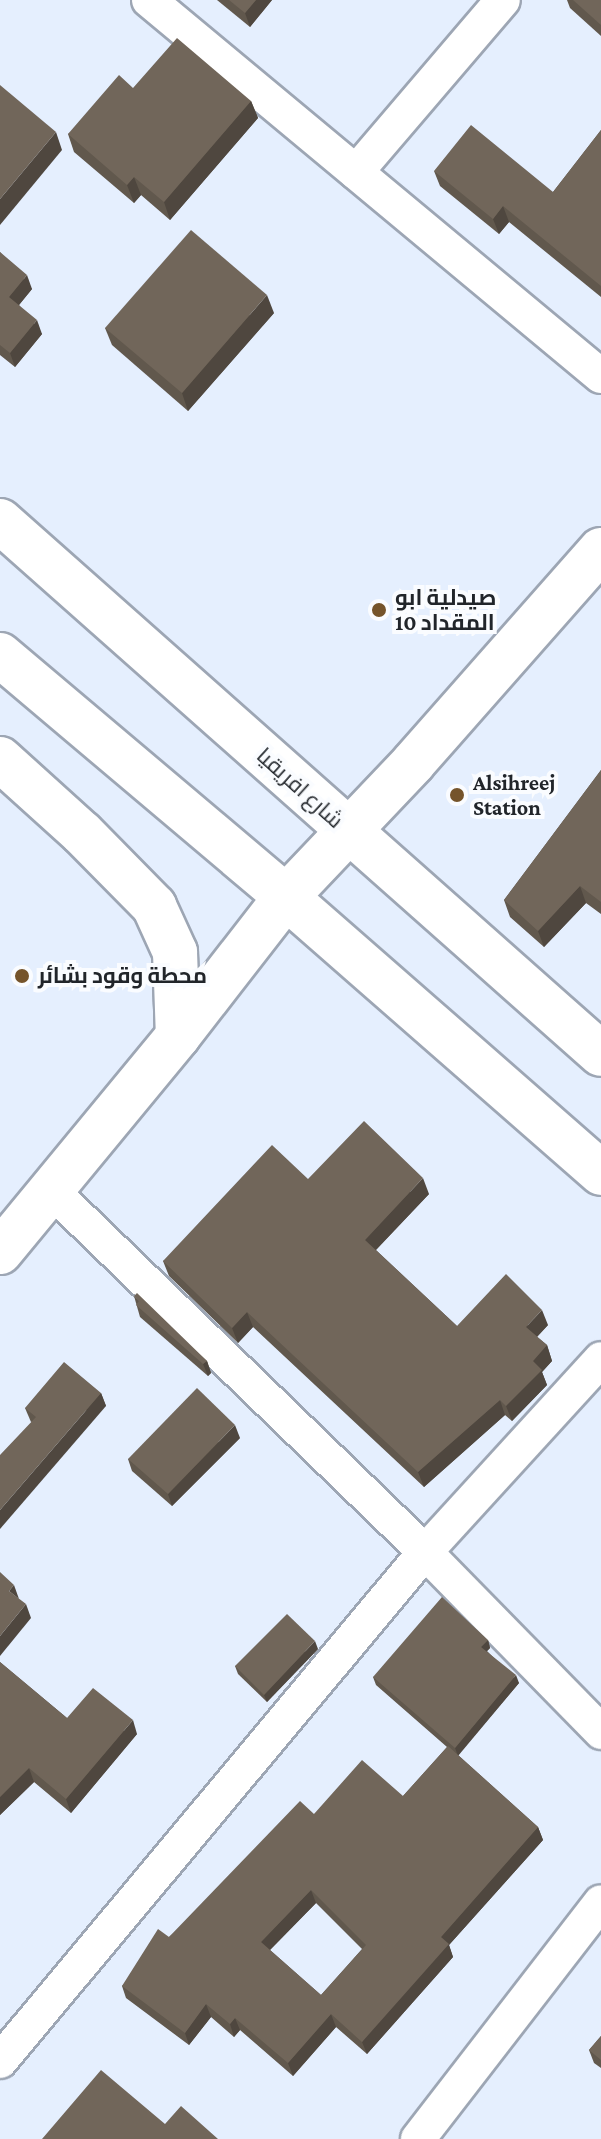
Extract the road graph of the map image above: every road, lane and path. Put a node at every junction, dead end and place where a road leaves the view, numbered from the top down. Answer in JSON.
{"nodes":[{"id":1,"x":149,"y":0,"type":"edge"},
{"id":2,"x":503,"y":0,"type":"edge"},
{"id":3,"x":356,"y":172,"type":"junction"},
{"id":4,"x":601,"y":376,"type":"edge"},
{"id":5,"x":0,"y":521,"type":"edge"},
{"id":6,"x":601,"y":550,"type":"edge"},
{"id":7,"x":0,"y":655,"type":"edge"},
{"id":8,"x":0,"y":759,"type":"edge"},
{"id":9,"x":348,"y":831,"type":"junction"},
{"id":10,"x":286,"y":897,"type":"junction"},
{"id":11,"x":178,"y":1036,"type":"junction"},
{"id":12,"x":601,"y":1054,"type":"edge"},
{"id":13,"x":601,"y":1173,"type":"edge"},
{"id":14,"x":52,"y":1191,"type":"junction"},
{"id":15,"x":0,"y":1252,"type":"edge"},
{"id":16,"x":601,"y":1359,"type":"edge"},
{"id":17,"x":425,"y":1552,"type":"junction"},
{"id":18,"x":601,"y":1732,"type":"edge"},
{"id":19,"x":601,"y":1902,"type":"edge"},
{"id":20,"x":0,"y":2061,"type":"edge"},
{"id":21,"x":418,"y":2139,"type":"edge"}],
"edges":[{"from":1,"to":3,"type":"street"},
{"from":2,"to":3,"type":"street"},
{"from":3,"to":4,"type":"street"},
{"from":5,"to":9,"type":"street","name":"شارع افريقيا"},
{"from":6,"to":9,"type":"street"},
{"from":7,"to":10,"type":"street"},
{"from":8,"to":11,"type":"street"},
{"from":9,"to":10,"type":"street"},
{"from":9,"to":12,"type":"street","name":"شارع افريقيا"},
{"from":10,"to":11,"type":"street"},
{"from":10,"to":13,"type":"street"},
{"from":11,"to":14,"type":"street"},
{"from":14,"to":15,"type":"street"},
{"from":14,"to":17,"type":"street"},
{"from":16,"to":17,"type":"street"},
{"from":17,"to":18,"type":"street"},
{"from":17,"to":20,"type":"street"},
{"from":19,"to":21,"type":"street"}]}
